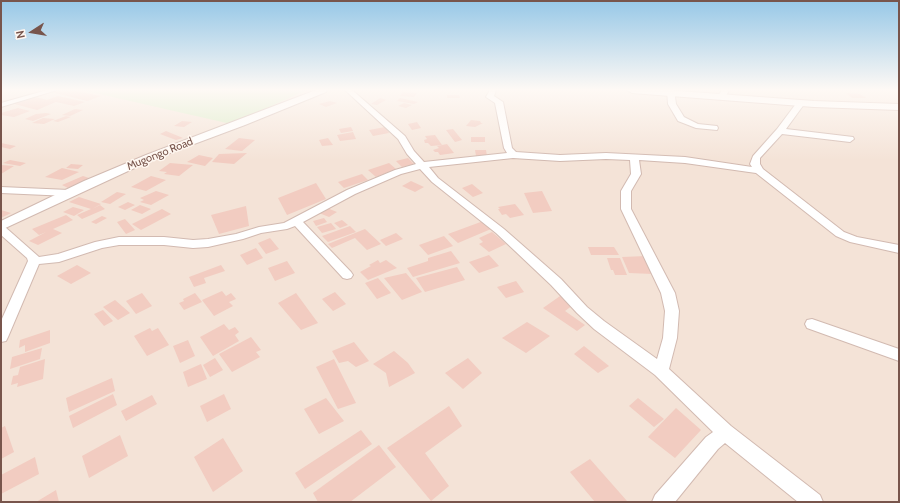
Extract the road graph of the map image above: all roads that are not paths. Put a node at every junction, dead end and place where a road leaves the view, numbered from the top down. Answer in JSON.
{"nodes":[{"id":1,"x":265,"y":113,"type":"edge"},
{"id":2,"x":374,"y":113,"type":"edge"},
{"id":3,"x":501,"y":113,"type":"edge"},
{"id":4,"x":678,"y":113,"type":"edge"},
{"id":5,"x":793,"y":113,"type":"edge"},
{"id":6,"x":714,"y":128,"type":"dead end"},
{"id":7,"x":780,"y":131,"type":"junction"},
{"id":8,"x":850,"y":139,"type":"dead end"},
{"id":9,"x":513,"y":155,"type":"junction"},
{"id":10,"x":634,"y":157,"type":"junction"},
{"id":11,"x":422,"y":165,"type":"junction"},
{"id":12,"x":759,"y":171,"type":"junction"},
{"id":13,"x":1,"y":190,"type":"edge"},
{"id":14,"x":69,"y":193,"type":"junction"},
{"id":15,"x":296,"y":221,"type":"junction"},
{"id":16,"x":1,"y":227,"type":"edge"},
{"id":17,"x":899,"y":250,"type":"edge"},
{"id":18,"x":34,"y":261,"type":"junction"},
{"id":19,"x":347,"y":275,"type":"dead end"},
{"id":20,"x":812,"y":324,"type":"dead end"},
{"id":21,"x":1,"y":337,"type":"edge"},
{"id":22,"x":899,"y":355,"type":"edge"},
{"id":23,"x":661,"y":371,"type":"junction"},
{"id":24,"x":725,"y":432,"type":"junction"},
{"id":25,"x":662,"y":502,"type":"edge"},
{"id":26,"x":813,"y":502,"type":"edge"}],
"edges":[{"from":1,"to":14,"type":"street","name":"Mugongo Road"},
{"from":2,"to":11,"type":"street"},
{"from":3,"to":9,"type":"street"},
{"from":4,"to":6,"type":"street"},
{"from":5,"to":7,"type":"street"},
{"from":7,"to":8,"type":"street"},
{"from":7,"to":12,"type":"street"},
{"from":9,"to":10,"type":"street"},
{"from":9,"to":11,"type":"street"},
{"from":10,"to":12,"type":"street"},
{"from":10,"to":23,"type":"street"},
{"from":11,"to":15,"type":"street"},
{"from":11,"to":23,"type":"street"},
{"from":12,"to":17,"type":"street"},
{"from":13,"to":14,"type":"street"},
{"from":14,"to":16,"type":"street","name":"Mugongo Road"},
{"from":15,"to":18,"type":"street"},
{"from":15,"to":19,"type":"street"},
{"from":16,"to":18,"type":"street"},
{"from":18,"to":21,"type":"street"},
{"from":20,"to":22,"type":"street"},
{"from":23,"to":24,"type":"street"},
{"from":24,"to":25,"type":"street"},
{"from":24,"to":26,"type":"street"}]}
